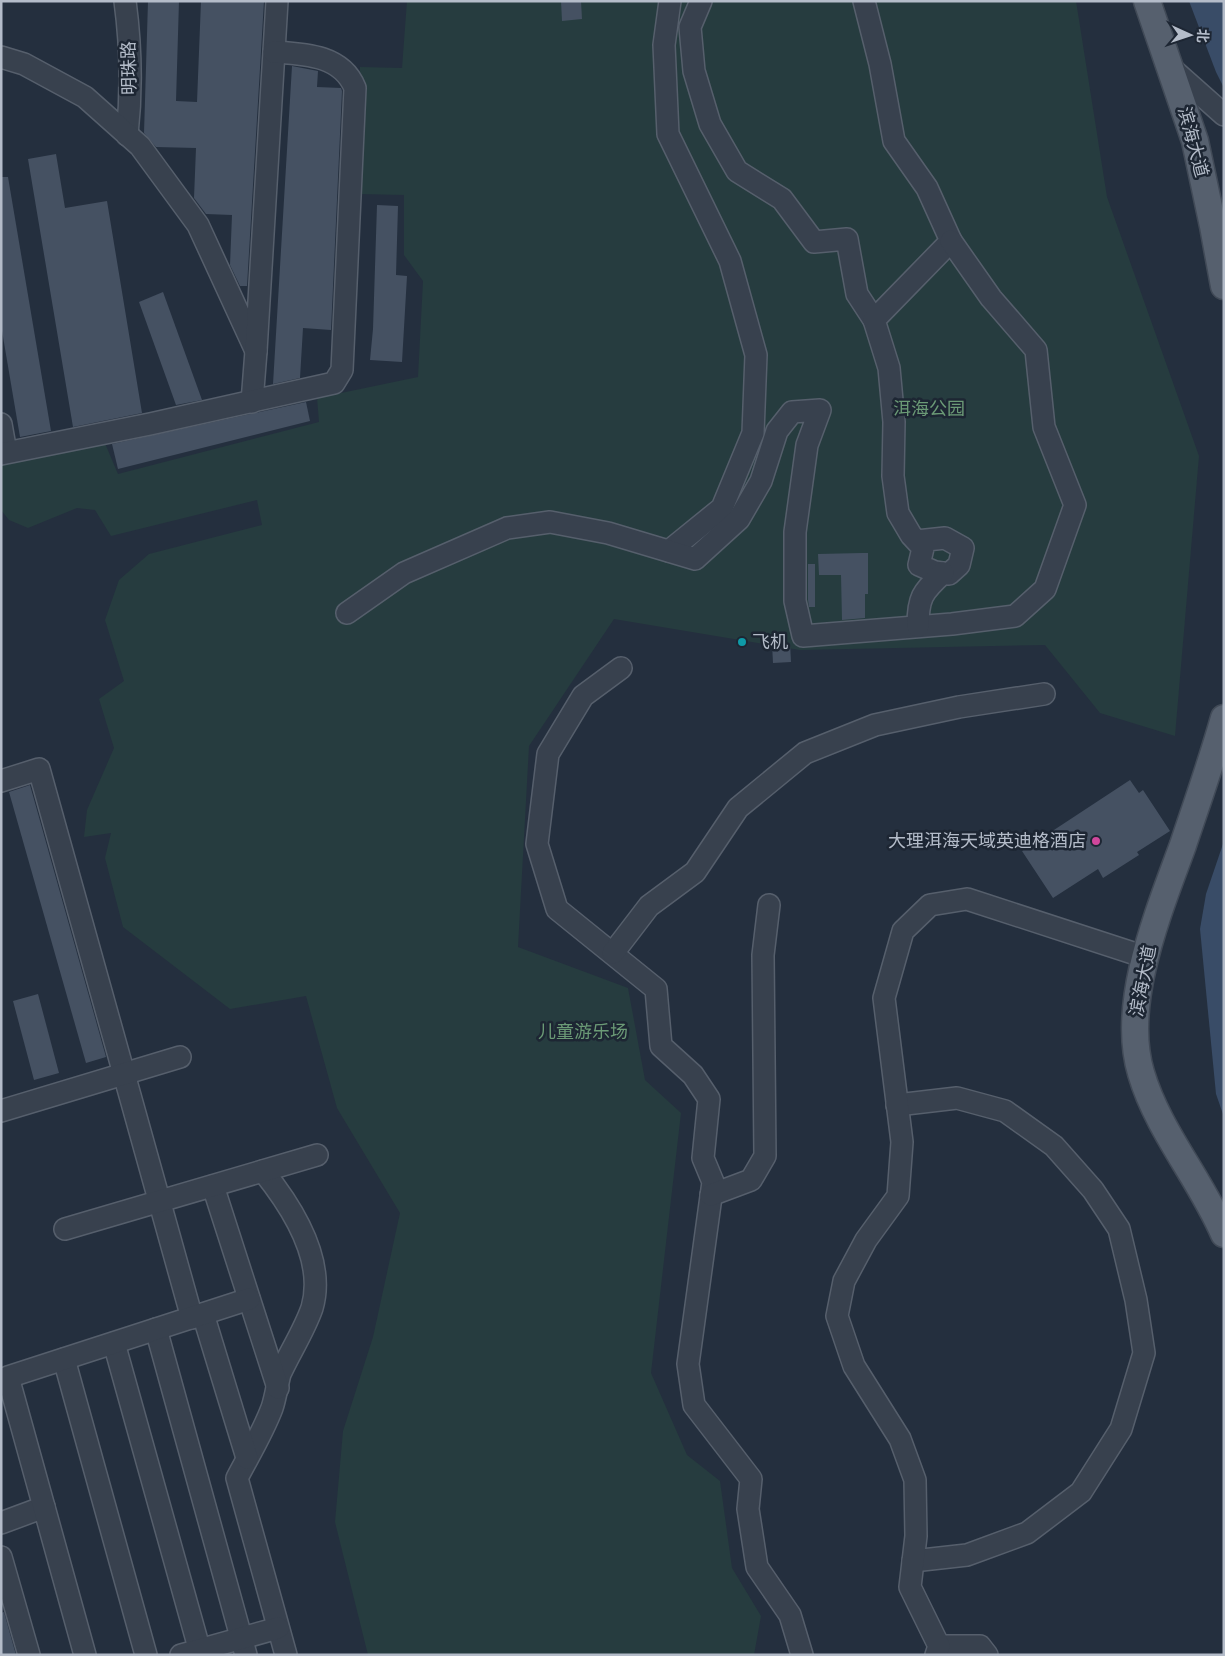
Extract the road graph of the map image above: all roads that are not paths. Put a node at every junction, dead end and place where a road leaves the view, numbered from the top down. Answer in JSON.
{"nodes":[{"id":1,"x":125,"y":1,"type":"edge"},
{"id":2,"x":277,"y":1,"type":"edge"},
{"id":3,"x":670,"y":1,"type":"edge"},
{"id":4,"x":700,"y":1,"type":"edge"},
{"id":5,"x":864,"y":1,"type":"edge"},
{"id":6,"x":1147,"y":1,"type":"edge"},
{"id":7,"x":274,"y":52,"type":"junction"},
{"id":8,"x":1,"y":57,"type":"edge"},
{"id":9,"x":1170,"y":67,"type":"junction"},
{"id":10,"x":1224,"y":115,"type":"edge"},
{"id":11,"x":127,"y":135,"type":"junction"},
{"id":12,"x":951,"y":241,"type":"junction"},
{"id":13,"x":1224,"y":286,"type":"edge"},
{"id":14,"x":874,"y":320,"type":"junction"},
{"id":15,"x":256,"y":351,"type":"junction"},
{"id":16,"x":252,"y":402,"type":"junction"},
{"id":17,"x":1,"y":424,"type":"edge"},
{"id":18,"x":4,"y":453,"type":"edge"},
{"id":19,"x":917,"y":541,"type":"junction"},
{"id":20,"x":669,"y":551,"type":"junction"},
{"id":21,"x":943,"y":573,"type":"junction"},
{"id":22,"x":347,"y":613,"type":"dead end"},
{"id":23,"x":918,"y":626,"type":"junction"},
{"id":24,"x":621,"y":668,"type":"dead end"},
{"id":25,"x":1044,"y":694,"type":"dead end"},
{"id":26,"x":1224,"y":718,"type":"edge"},
{"id":27,"x":1,"y":781,"type":"edge"},
{"id":28,"x":769,"y":905,"type":"dead end"},
{"id":29,"x":613,"y":953,"type":"junction"},
{"id":30,"x":1145,"y":957,"type":"junction"},
{"id":31,"x":180,"y":1057,"type":"dead end"},
{"id":32,"x":124,"y":1074,"type":"junction"},
{"id":33,"x":897,"y":1105,"type":"junction"},
{"id":34,"x":1,"y":1111,"type":"edge"},
{"id":35,"x":317,"y":1155,"type":"dead end"},
{"id":36,"x":263,"y":1171,"type":"junction"},
{"id":37,"x":213,"y":1186,"type":"junction"},
{"id":38,"x":711,"y":1195,"type":"junction"},
{"id":39,"x":159,"y":1201,"type":"junction"},
{"id":40,"x":65,"y":1229,"type":"dead end"},
{"id":41,"x":1224,"y":1234,"type":"edge"},
{"id":42,"x":249,"y":1299,"type":"junction"},
{"id":43,"x":198,"y":1316,"type":"junction"},
{"id":44,"x":156,"y":1329,"type":"junction"},
{"id":45,"x":114,"y":1343,"type":"junction"},
{"id":46,"x":64,"y":1359,"type":"junction"},
{"id":47,"x":278,"y":1389,"type":"junction"},
{"id":48,"x":247,"y":1458,"type":"junction"},
{"id":49,"x":44,"y":1507,"type":"junction"},
{"id":50,"x":1,"y":1523,"type":"edge"},
{"id":51,"x":1,"y":1557,"type":"edge"},
{"id":52,"x":913,"y":1561,"type":"junction"},
{"id":53,"x":278,"y":1628,"type":"junction"},
{"id":54,"x":244,"y":1646,"type":"edge"},
{"id":55,"x":938,"y":1651,"type":"edge"},
{"id":56,"x":194,"y":1653,"type":"edge"},
{"id":57,"x":29,"y":1655,"type":"edge"},
{"id":58,"x":85,"y":1655,"type":"edge"},
{"id":59,"x":146,"y":1655,"type":"edge"},
{"id":60,"x":286,"y":1655,"type":"edge"},
{"id":61,"x":802,"y":1655,"type":"edge"},
{"id":62,"x":987,"y":1655,"type":"edge"}],
"edges":[{"from":1,"to":11,"type":"street","name":"明珠路"},
{"from":2,"to":7,"type":"street"},
{"from":3,"to":20,"type":"street"},
{"from":4,"to":14,"type":"street"},
{"from":5,"to":12,"type":"street"},
{"from":6,"to":9,"type":"main road","name":"滨海大道"},
{"from":7,"to":15,"type":"street"},
{"from":7,"to":16,"type":"street"},
{"from":8,"to":11,"type":"street"},
{"from":9,"to":10,"type":"street"},
{"from":9,"to":13,"type":"main road","name":"滨海大道"},
{"from":11,"to":15,"type":"street"},
{"from":12,"to":14,"type":"street"},
{"from":12,"to":23,"type":"street"},
{"from":14,"to":19,"type":"street"},
{"from":15,"to":16,"type":"street"},
{"from":16,"to":18,"type":"street"},
{"from":17,"to":18,"type":"street"},
{"from":19,"to":21,"type":"street"},
{"from":19,"to":21,"type":"street"},
{"from":20,"to":22,"type":"street"},
{"from":20,"to":23,"type":"street"},
{"from":21,"to":23,"type":"street"},
{"from":24,"to":29,"type":"street"},
{"from":25,"to":29,"type":"street"},
{"from":26,"to":30,"type":"main road","name":"滨海大道"},
{"from":27,"to":32,"type":"street"},
{"from":28,"to":38,"type":"street"},
{"from":29,"to":38,"type":"street"},
{"from":30,"to":33,"type":"street"},
{"from":30,"to":41,"type":"main road","name":"滨海大道"},
{"from":31,"to":32,"type":"street"},
{"from":32,"to":34,"type":"street"},
{"from":32,"to":39,"type":"street"},
{"from":33,"to":52,"type":"street"},
{"from":33,"to":52,"type":"street"},
{"from":35,"to":36,"type":"street"},
{"from":36,"to":37,"type":"street"},
{"from":36,"to":47,"type":"street"},
{"from":37,"to":39,"type":"street"},
{"from":37,"to":42,"type":"street"},
{"from":38,"to":61,"type":"street"},
{"from":39,"to":40,"type":"street"},
{"from":39,"to":43,"type":"street"},
{"from":42,"to":43,"type":"street"},
{"from":42,"to":47,"type":"street"},
{"from":43,"to":44,"type":"street"},
{"from":43,"to":48,"type":"street"},
{"from":44,"to":45,"type":"street"},
{"from":44,"to":54,"type":"street"},
{"from":45,"to":46,"type":"street"},
{"from":45,"to":56,"type":"street"},
{"from":46,"to":49,"type":"street"},
{"from":46,"to":59,"type":"street"},
{"from":47,"to":48,"type":"street"},
{"from":48,"to":53,"type":"street"},
{"from":49,"to":50,"type":"street"},
{"from":49,"to":58,"type":"street"},
{"from":51,"to":57,"type":"street"},
{"from":52,"to":55,"type":"street"},
{"from":53,"to":54,"type":"street"},
{"from":53,"to":60,"type":"street"},
{"from":54,"to":56,"type":"street"},
{"from":55,"to":62,"type":"street"}]}
